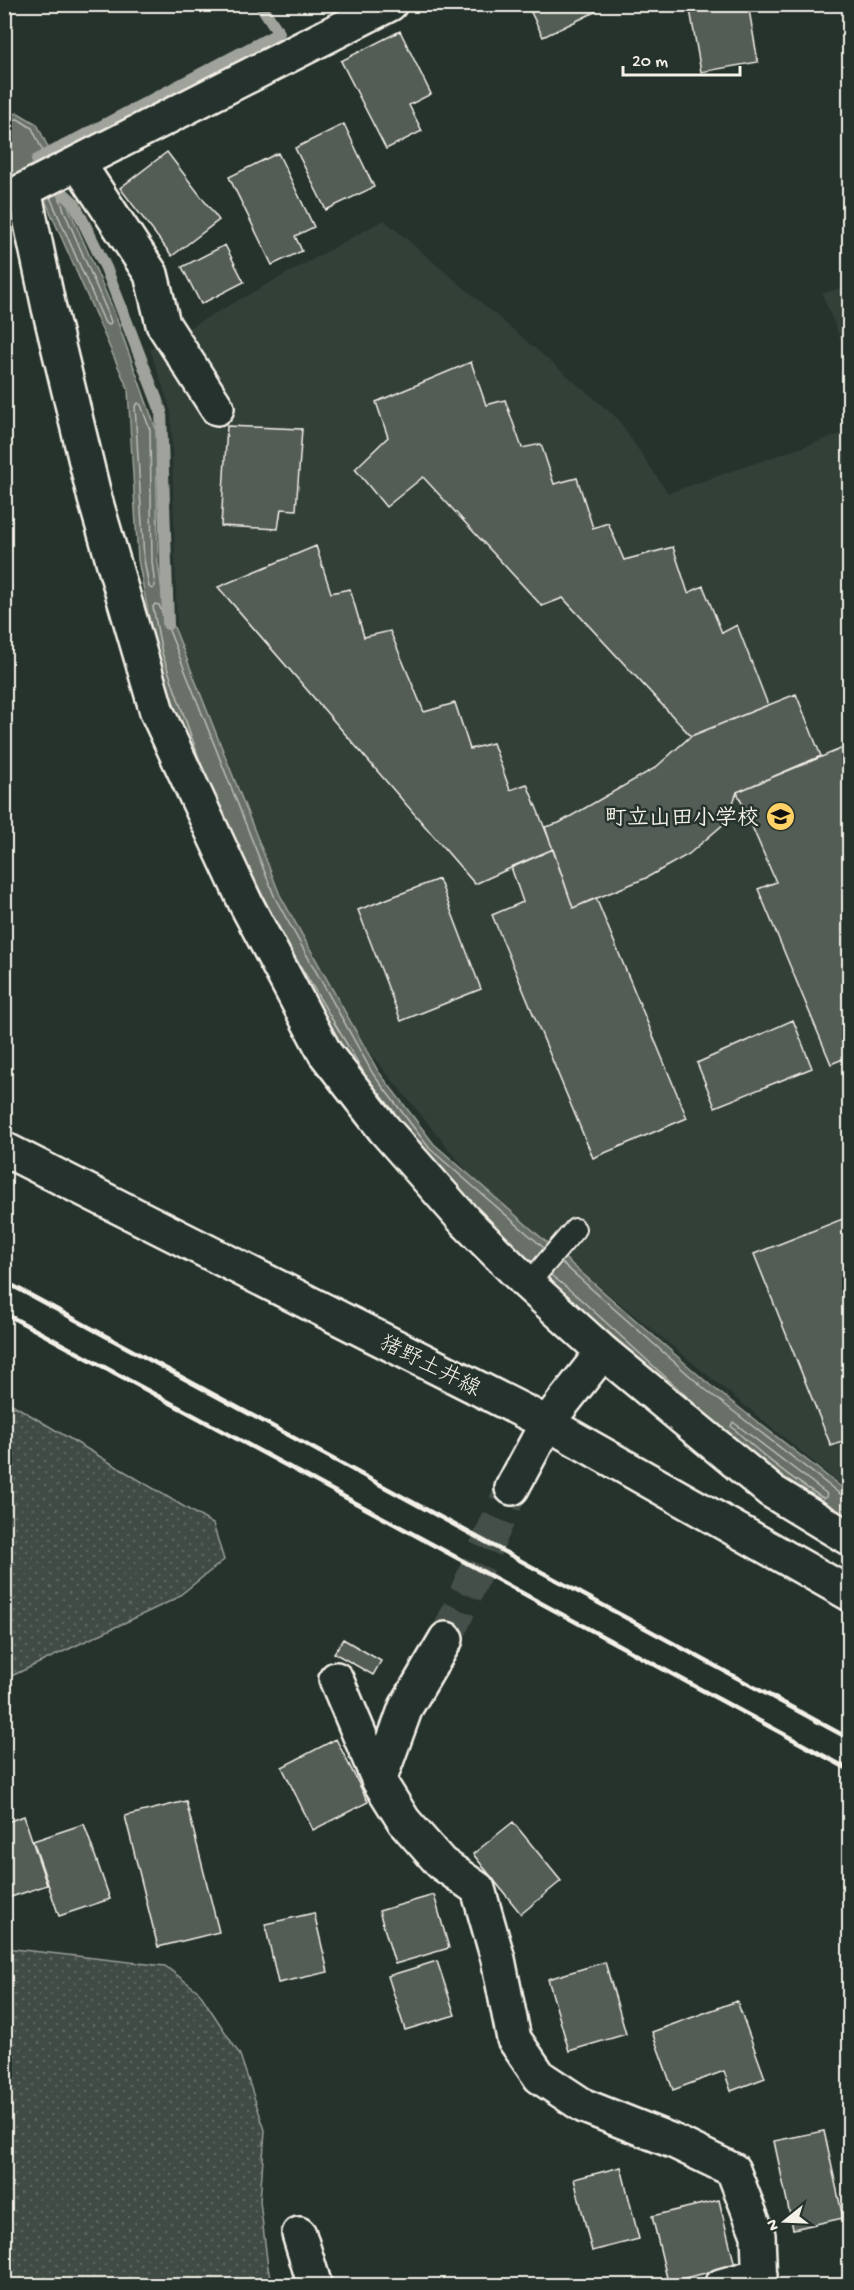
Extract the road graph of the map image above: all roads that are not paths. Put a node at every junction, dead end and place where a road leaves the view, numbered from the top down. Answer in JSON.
{"nodes":[{"id":1,"x":390,"y":4,"type":"edge"},
{"id":2,"x":70,"y":167,"type":"junction"},
{"id":3,"x":217,"y":408,"type":"dead end"},
{"id":4,"x":4,"y":1149,"type":"edge"},
{"id":5,"x":574,"y":1229,"type":"dead end"},
{"id":6,"x":528,"y":1284,"type":"junction"},
{"id":7,"x":603,"y":1352,"type":"junction"},
{"id":8,"x":547,"y":1423,"type":"junction"},
{"id":9,"x":512,"y":1488,"type":"tunnel mouth"},
{"id":10,"x":849,"y":1539,"type":"edge"},
{"id":11,"x":849,"y":1594,"type":"edge"},
{"id":12,"x":446,"y":1639,"type":"tunnel mouth"},
{"id":13,"x":336,"y":1679,"type":"dead end"},
{"id":14,"x":379,"y":1781,"type":"junction"},
{"id":15,"x":298,"y":2234,"type":"dead end"},
{"id":16,"x":760,"y":2280,"type":"edge"},
{"id":17,"x":315,"y":2286,"type":"edge"},
{"id":18,"x":721,"y":2286,"type":"edge"}],
"edges":[{"from":1,"to":2,"type":"street"},
{"from":2,"to":3,"type":"street"},
{"from":2,"to":6,"type":"street"},
{"from":4,"to":8,"type":"street","name":"猪野土井線"},
{"from":5,"to":6,"type":"lane"},
{"from":6,"to":7,"type":"street"},
{"from":7,"to":8,"type":"street"},
{"from":7,"to":10,"type":"street"},
{"from":8,"to":9,"type":"street"},
{"from":8,"to":11,"type":"street","name":"猪野土井線"},
{"from":12,"to":14,"type":"street"},
{"from":13,"to":14,"type":"street"},
{"from":14,"to":16,"type":"street"},
{"from":15,"to":17,"type":"street"},
{"from":16,"to":18,"type":"street"}]}
